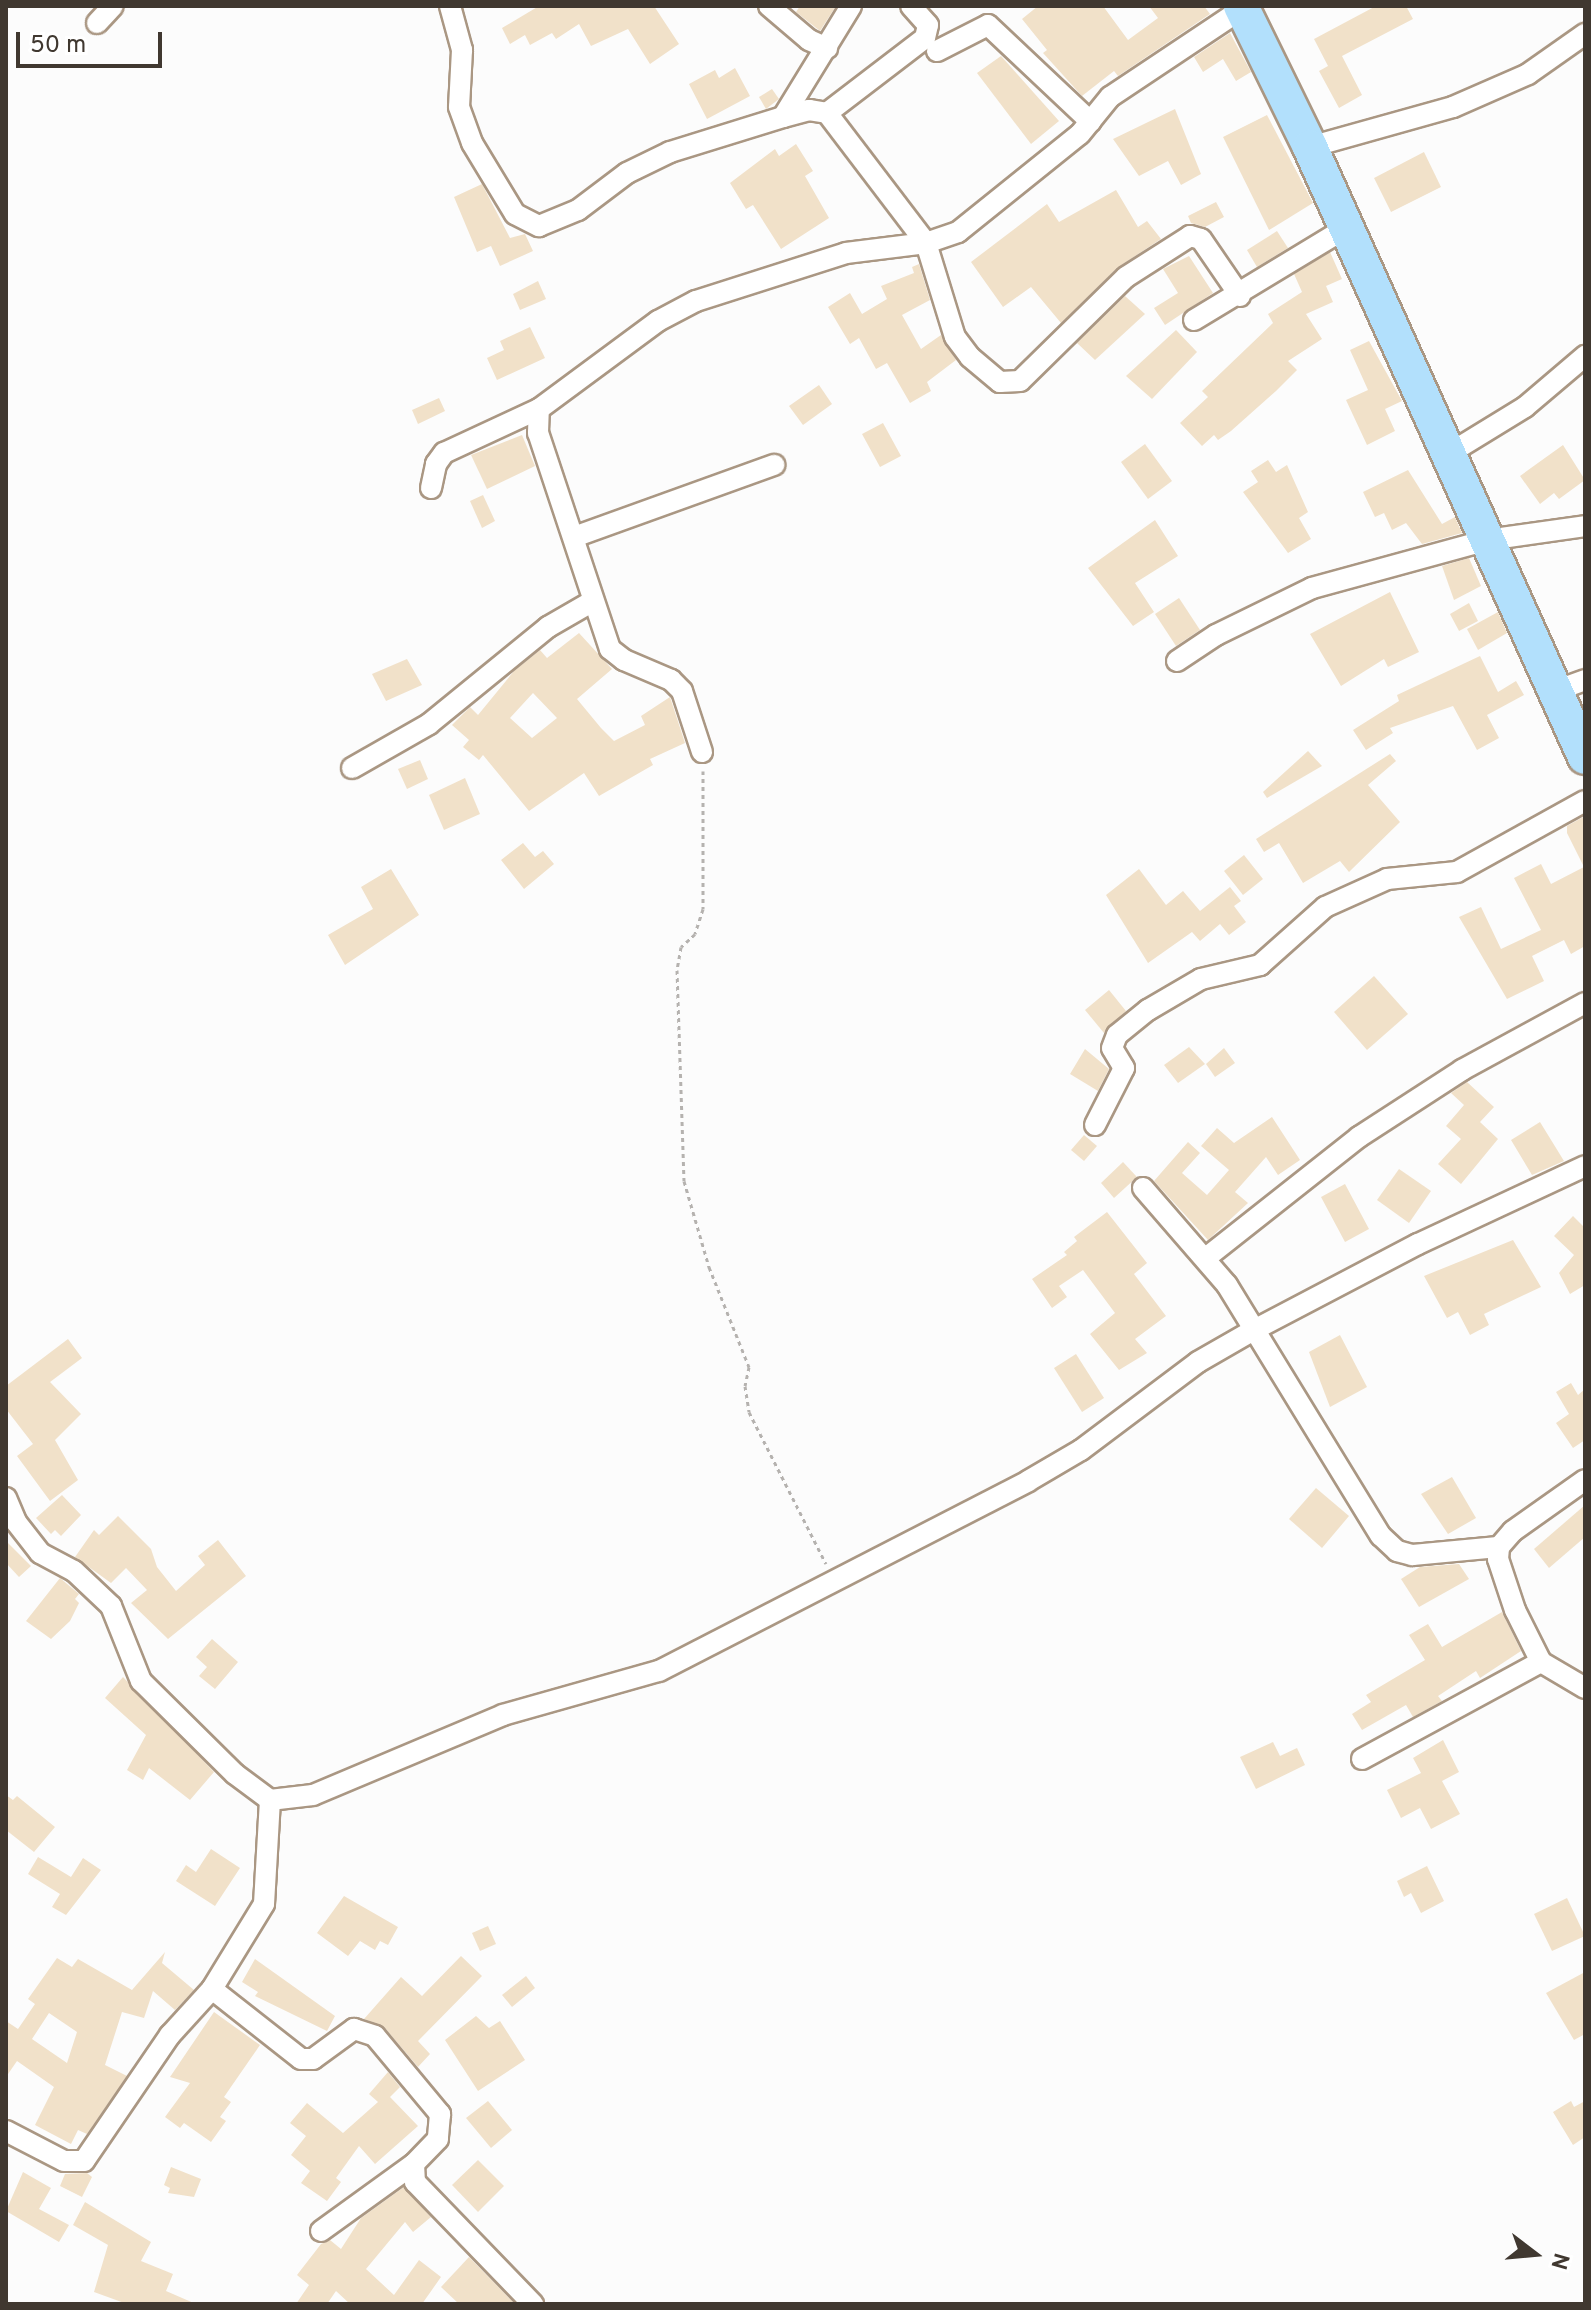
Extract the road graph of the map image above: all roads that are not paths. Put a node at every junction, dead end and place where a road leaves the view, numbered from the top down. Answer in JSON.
{"nodes":[{"id":1,"x":113,"y":6,"type":"edge"},
{"id":2,"x":450,"y":6,"type":"edge"},
{"id":3,"x":769,"y":6,"type":"edge"},
{"id":4,"x":851,"y":6,"type":"edge"},
{"id":5,"x":911,"y":6,"type":"edge"},
{"id":6,"x":1242,"y":8,"type":"edge"},
{"id":7,"x":97,"y":23,"type":"dead end"},
{"id":8,"x":1585,"y":34,"type":"edge"},
{"id":9,"x":827,"y":48,"type":"junction"},
{"id":10,"x":937,"y":51,"type":"dead end"},
{"id":11,"x":827,"y":113,"type":"junction"},
{"id":12,"x":783,"y":117,"type":"junction"},
{"id":13,"x":1091,"y":122,"type":"junction"},
{"id":14,"x":1310,"y":147,"type":"junction"},
{"id":15,"x":1344,"y":229,"type":"junction"},
{"id":16,"x":926,"y":243,"type":"junction"},
{"id":17,"x":1240,"y":296,"type":"junction"},
{"id":18,"x":1194,"y":320,"type":"dead end"},
{"id":19,"x":1585,"y":356,"type":"edge"},
{"id":20,"x":539,"y":409,"type":"junction"},
{"id":21,"x":1450,"y":453,"type":"junction"},
{"id":22,"x":774,"y":465,"type":"dead end"},
{"id":23,"x":431,"y":488,"type":"dead end"},
{"id":24,"x":1585,"y":526,"type":"edge"},
{"id":25,"x":574,"y":537,"type":"junction"},
{"id":26,"x":1487,"y":540,"type":"junction"},
{"id":27,"x":593,"y":601,"type":"junction"},
{"id":28,"x":1177,"y":661,"type":"dead end"},
{"id":29,"x":1570,"y":686,"type":"edge"},
{"id":30,"x":702,"y":752,"type":"road end"},
{"id":31,"x":1585,"y":757,"type":"edge"},
{"id":32,"x":352,"y":768,"type":"dead end"},
{"id":33,"x":1585,"y":801,"type":"edge"},
{"id":34,"x":1585,"y":1003,"type":"edge"},
{"id":35,"x":1095,"y":1125,"type":"dead end"},
{"id":36,"x":1585,"y":1166,"type":"edge"},
{"id":37,"x":1143,"y":1188,"type":"dead end"},
{"id":38,"x":1207,"y":1257,"type":"junction"},
{"id":39,"x":1252,"y":1331,"type":"junction"},
{"id":40,"x":1585,"y":1480,"type":"edge"},
{"id":41,"x":6,"y":1498,"type":"edge"},
{"id":42,"x":1499,"y":1547,"type":"junction"},
{"id":43,"x":1541,"y":1662,"type":"junction"},
{"id":44,"x":1585,"y":1688,"type":"edge"},
{"id":45,"x":1362,"y":1759,"type":"dead end"},
{"id":46,"x":270,"y":1800,"type":"junction"},
{"id":47,"x":212,"y":1989,"type":"junction"},
{"id":48,"x":6,"y":2131,"type":"edge"},
{"id":49,"x":414,"y":2164,"type":"junction"},
{"id":50,"x":321,"y":2231,"type":"dead end"},
{"id":51,"x":533,"y":2304,"type":"edge"}],
"edges":[{"from":1,"to":7,"type":"street"},
{"from":2,"to":12,"type":"street"},
{"from":3,"to":9,"type":"street"},
{"from":4,"to":9,"type":"street"},
{"from":5,"to":11,"type":"street"},
{"from":6,"to":13,"type":"street"},
{"from":6,"to":14,"type":"highway"},
{"from":8,"to":14,"type":"street"},
{"from":9,"to":12,"type":"street"},
{"from":10,"to":13,"type":"street"},
{"from":11,"to":12,"type":"street"},
{"from":11,"to":16,"type":"street"},
{"from":13,"to":16,"type":"street"},
{"from":14,"to":15,"type":"highway"},
{"from":15,"to":17,"type":"street"},
{"from":15,"to":21,"type":"highway"},
{"from":16,"to":17,"type":"street"},
{"from":16,"to":20,"type":"street"},
{"from":17,"to":18,"type":"street"},
{"from":19,"to":21,"type":"street"},
{"from":20,"to":23,"type":"street"},
{"from":20,"to":25,"type":"street"},
{"from":21,"to":26,"type":"highway"},
{"from":22,"to":25,"type":"street"},
{"from":24,"to":26,"type":"street"},
{"from":25,"to":27,"type":"street"},
{"from":26,"to":28,"type":"street"},
{"from":26,"to":29,"type":"highway"},
{"from":27,"to":30,"type":"street"},
{"from":27,"to":32,"type":"street"},
{"from":29,"to":31,"type":"highway"},
{"from":33,"to":35,"type":"street"},
{"from":34,"to":38,"type":"street"},
{"from":36,"to":39,"type":"street"},
{"from":37,"to":38,"type":"street"},
{"from":38,"to":39,"type":"street"},
{"from":39,"to":42,"type":"street"},
{"from":39,"to":46,"type":"street"},
{"from":40,"to":42,"type":"street"},
{"from":41,"to":46,"type":"street"},
{"from":42,"to":43,"type":"street"},
{"from":43,"to":44,"type":"street"},
{"from":43,"to":45,"type":"street"},
{"from":46,"to":47,"type":"street"},
{"from":47,"to":48,"type":"street"},
{"from":47,"to":49,"type":"street"},
{"from":49,"to":50,"type":"street"},
{"from":49,"to":51,"type":"street"}]}
